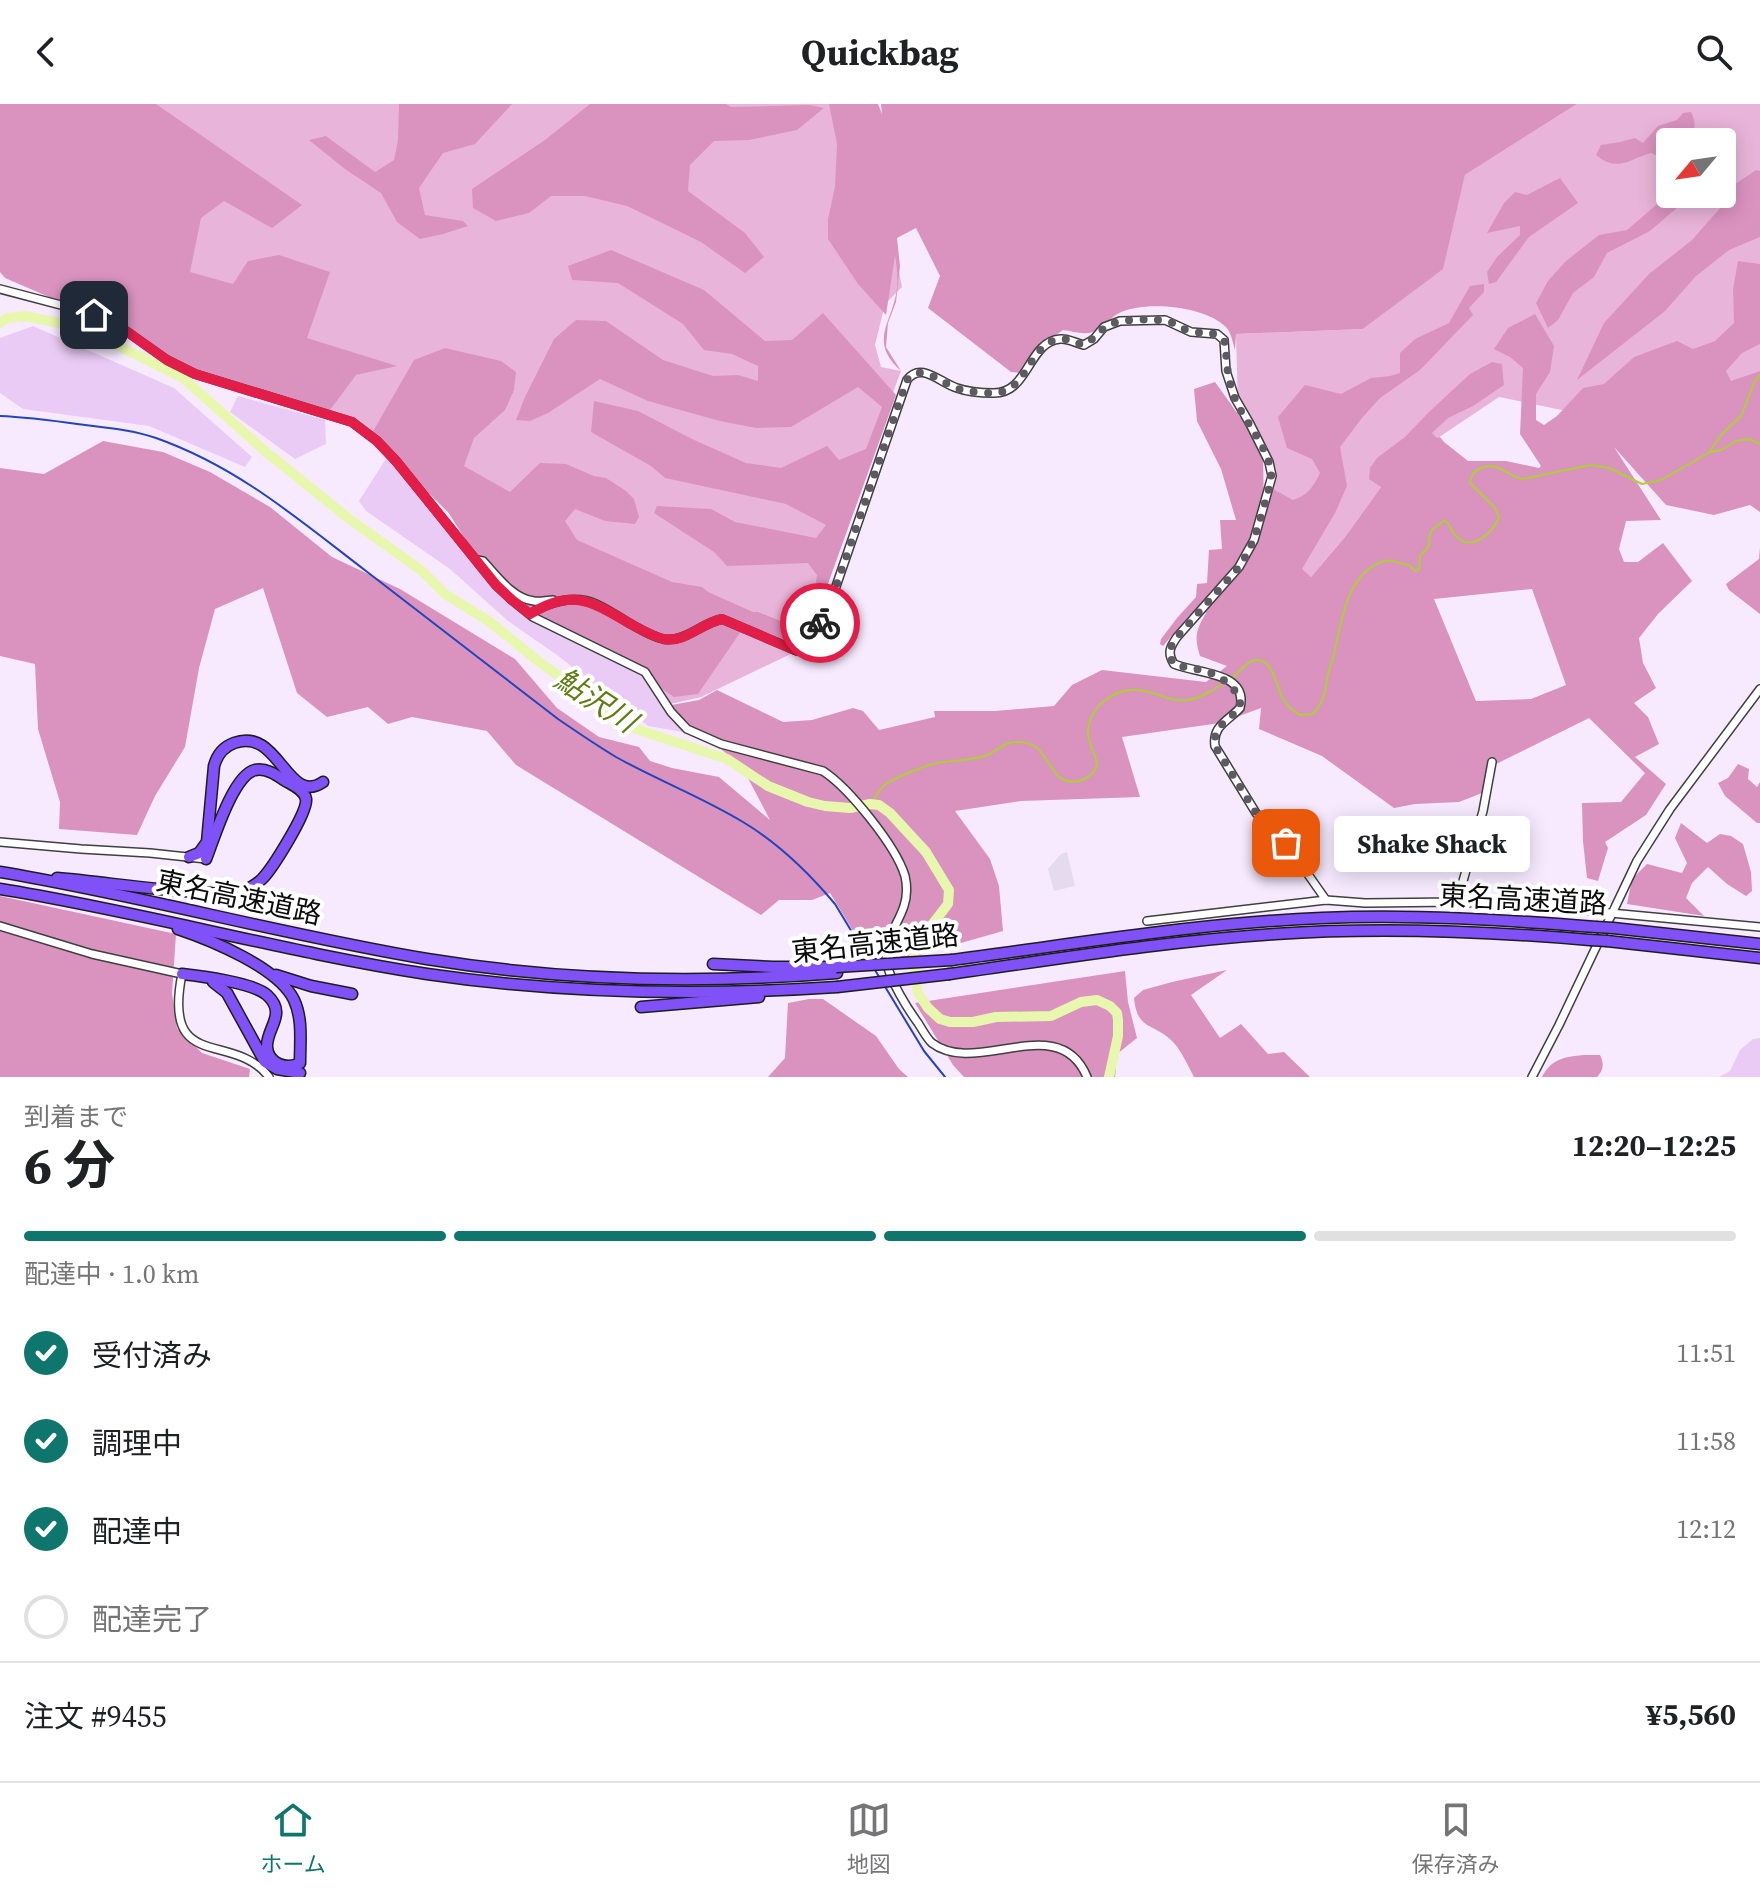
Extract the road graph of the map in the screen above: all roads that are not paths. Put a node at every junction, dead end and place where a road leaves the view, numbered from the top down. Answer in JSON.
{"nodes":[{"id":1,"x":0,"y":289,"type":"edge"},
{"id":2,"x":475,"y":559,"type":"junction"},
{"id":3,"x":563,"y":601,"type":"junction"},
{"id":4,"x":530,"y":614,"type":"junction"},
{"id":5,"x":1760,"y":689,"type":"edge"},
{"id":6,"x":1492,"y":762,"type":"dead end"},
{"id":7,"x":323,"y":782,"type":"dead end"},
{"id":8,"x":0,"y":842,"type":"edge"},
{"id":9,"x":189,"y":857,"type":"junction"},
{"id":10,"x":206,"y":859,"type":"joint"},
{"id":11,"x":2,"y":872,"type":"edge"},
{"id":12,"x":0,"y":889,"type":"edge"},
{"id":13,"x":1326,"y":900,"type":"junction"},
{"id":14,"x":1457,"y":902,"type":"junction"},
{"id":15,"x":114,"y":910,"type":"junction"},
{"id":16,"x":1613,"y":912,"type":"junction"},
{"id":17,"x":1147,"y":921,"type":"dead end"},
{"id":18,"x":0,"y":926,"type":"edge"},
{"id":19,"x":1760,"y":927,"type":"edge"},
{"id":20,"x":1760,"y":944,"type":"edge"},
{"id":21,"x":1760,"y":958,"type":"edge"},
{"id":22,"x":713,"y":964,"type":"dead end"},
{"id":23,"x":836,"y":970,"type":"junction"},
{"id":24,"x":268,"y":972,"type":"junction"},
{"id":25,"x":182,"y":974,"type":"junction"},
{"id":26,"x":817,"y":988,"type":"junction"},
{"id":27,"x":352,"y":994,"type":"dead end"},
{"id":28,"x":641,"y":1007,"type":"dead end"},
{"id":29,"x":300,"y":1073,"type":"dead end"},
{"id":30,"x":269,"y":1077,"type":"edge"},
{"id":31,"x":1087,"y":1077,"type":"edge"},
{"id":32,"x":1532,"y":1077,"type":"edge"}],
"edges":[{"from":1,"to":2,"type":"street"},
{"from":2,"to":3,"type":"street"},
{"from":2,"to":4,"type":"street"},
{"from":3,"to":4,"type":"street"},
{"from":3,"to":13,"type":"street"},
{"from":4,"to":31,"type":"street"},
{"from":5,"to":16,"type":"street"},
{"from":6,"to":14,"type":"street"},
{"from":7,"to":9,"type":"highway"},
{"from":8,"to":9,"type":"street"},
{"from":9,"to":10,"type":"street"},
{"from":10,"to":11,"type":"highway"},
{"from":11,"to":23,"type":"highway","name":"東名高速道路"},
{"from":12,"to":15,"type":"highway","name":"東名高速道路"},
{"from":13,"to":14,"type":"street"},
{"from":13,"to":17,"type":"street"},
{"from":14,"to":16,"type":"street"},
{"from":15,"to":24,"type":"highway"},
{"from":15,"to":26,"type":"highway","name":"東名高速道路"},
{"from":16,"to":19,"type":"street"},
{"from":16,"to":32,"type":"street"},
{"from":18,"to":25,"type":"street"},
{"from":20,"to":23,"type":"highway","name":"東名高速道路","bridge":true},
{"from":21,"to":26,"type":"highway","name":"東名高速道路","bridge":true},
{"from":22,"to":23,"type":"highway"},
{"from":24,"to":25,"type":"highway"},
{"from":24,"to":27,"type":"highway"},
{"from":25,"to":29,"type":"highway"},
{"from":25,"to":30,"type":"street"},
{"from":26,"to":28,"type":"highway"}]}
